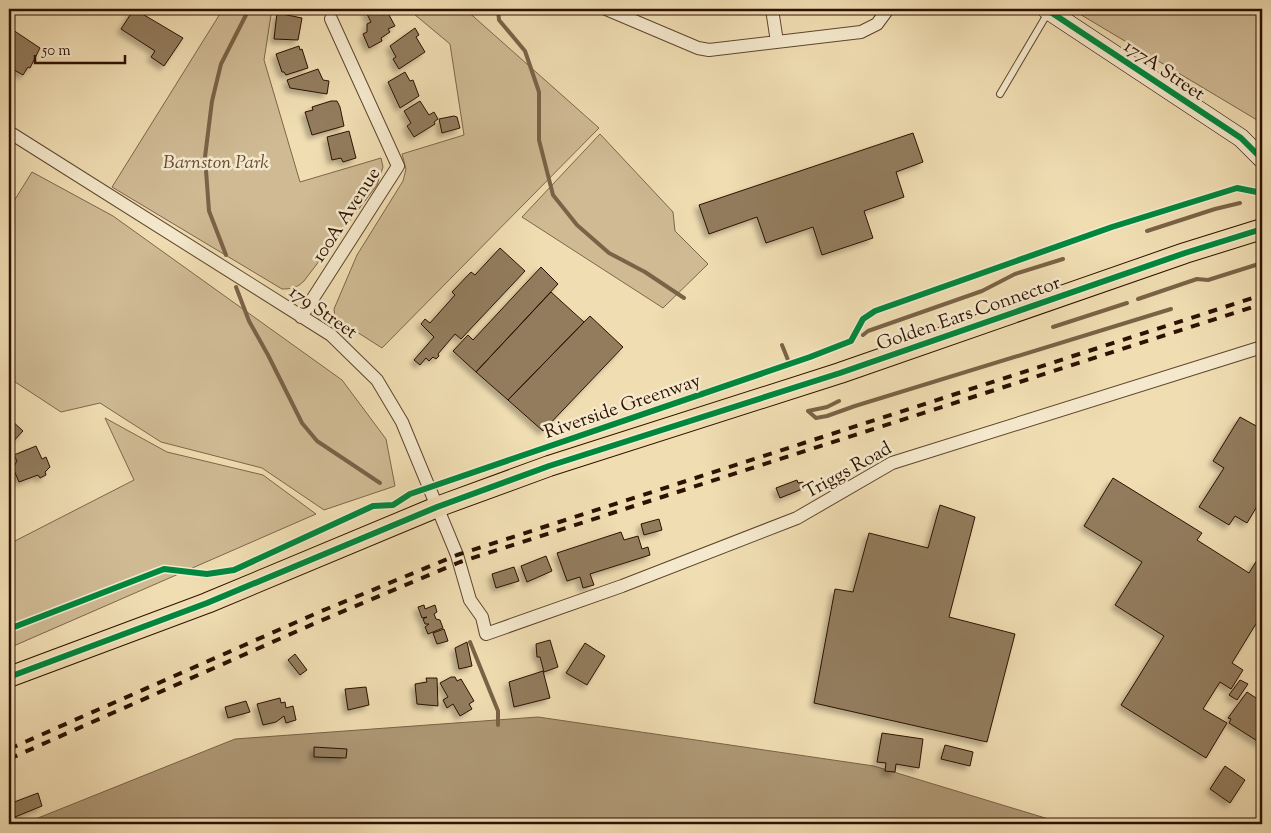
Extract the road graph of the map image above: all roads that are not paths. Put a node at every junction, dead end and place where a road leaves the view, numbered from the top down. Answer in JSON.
{"nodes":[{"id":1,"x":606,"y":9,"type":"edge"},
{"id":2,"x":772,"y":9,"type":"edge"},
{"id":3,"x":888,"y":9,"type":"edge"},
{"id":4,"x":1048,"y":10,"type":"edge"},
{"id":5,"x":331,"y":19,"type":"dead end"},
{"id":6,"x":777,"y":42,"type":"junction"},
{"id":7,"x":1000,"y":94,"type":"dead end"},
{"id":8,"x":9,"y":132,"type":"edge"},
{"id":9,"x":1262,"y":159,"type":"edge"},
{"id":10,"x":1262,"y":229,"type":"edge"},
{"id":11,"x":302,"y":317,"type":"junction"},
{"id":12,"x":1262,"y":347,"type":"edge"},
{"id":13,"x":437,"y":507,"type":"junction"},
{"id":14,"x":486,"y":634,"type":"joint"},
{"id":15,"x":9,"y":677,"type":"edge"}],
"edges":[{"from":1,"to":6,"type":"street"},
{"from":2,"to":6,"type":"street"},
{"from":3,"to":6,"type":"street"},
{"from":4,"to":7,"type":"lane"},
{"from":4,"to":9,"type":"street","name":"177A Street"},
{"from":5,"to":11,"type":"street","name":"100A Avenue"},
{"from":8,"to":11,"type":"street","name":"179 Street"},
{"from":10,"to":13,"type":"main road","name":"Golden Ears Connector"},
{"from":11,"to":13,"type":"street","name":"179 Street"},
{"from":12,"to":14,"type":"street","name":"Triggs Road"},
{"from":13,"to":14,"type":"street","name":"179 Street"},
{"from":13,"to":15,"type":"main road","name":"Golden Ears Connector"}]}
